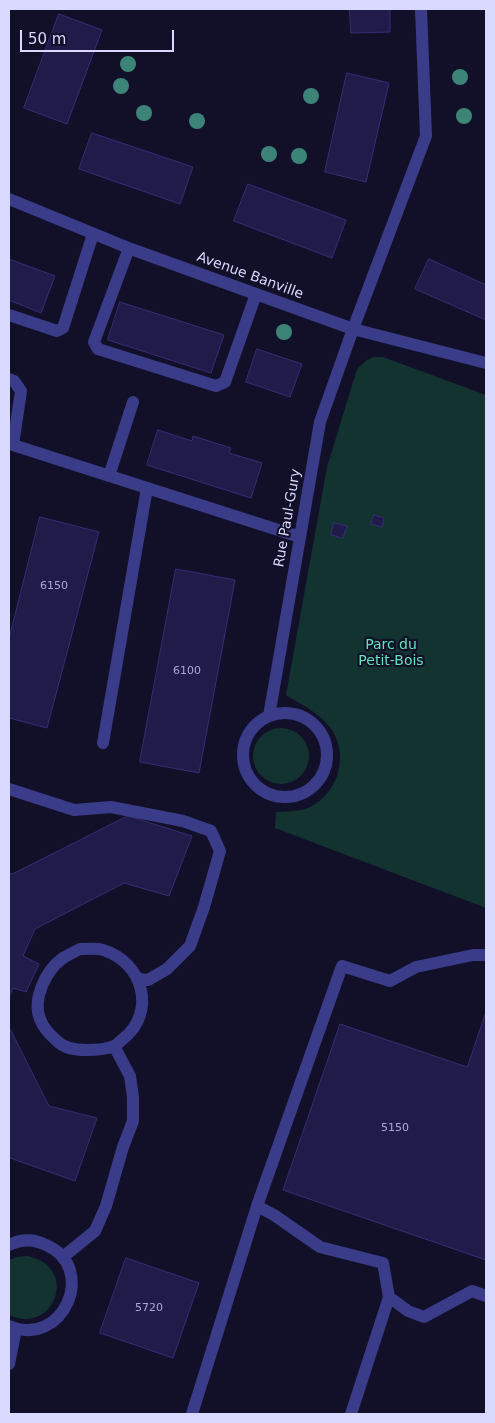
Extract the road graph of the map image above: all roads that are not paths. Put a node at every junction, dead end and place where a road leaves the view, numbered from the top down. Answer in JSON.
{"nodes":[{"id":1,"x":421,"y":9,"type":"edge"},
{"id":2,"x":9,"y":199,"type":"edge"},
{"id":3,"x":93,"y":234,"type":"junction"},
{"id":4,"x":129,"y":248,"type":"junction"},
{"id":5,"x":256,"y":294,"type":"junction"},
{"id":6,"x":9,"y":315,"type":"edge"},
{"id":7,"x":352,"y":329,"type":"junction"},
{"id":8,"x":486,"y":363,"type":"edge"},
{"id":9,"x":9,"y":379,"type":"edge"},
{"id":10,"x":133,"y":402,"type":"dead end"},
{"id":11,"x":11,"y":448,"type":"edge"},
{"id":12,"x":109,"y":476,"type":"junction"},
{"id":13,"x":147,"y":488,"type":"junction"},
{"id":14,"x":300,"y":537,"type":"junction"},
{"id":15,"x":269,"y":716,"type":"junction"},
{"id":16,"x":102,"y":743,"type":"dead end"},
{"id":17,"x":9,"y":789,"type":"edge"},
{"id":18,"x":486,"y":955,"type":"edge"},
{"id":19,"x":139,"y":979,"type":"junction"},
{"id":20,"x":114,"y":1046,"type":"junction"},
{"id":21,"x":257,"y":1206,"type":"junction"},
{"id":22,"x":9,"y":1245,"type":"edge"},
{"id":23,"x":63,"y":1257,"type":"junction"},
{"id":24,"x":486,"y":1296,"type":"edge"},
{"id":25,"x":388,"y":1297,"type":"junction"},
{"id":26,"x":12,"y":1328,"type":"edge"},
{"id":27,"x":9,"y":1364,"type":"edge"},
{"id":28,"x":192,"y":1414,"type":"edge"},
{"id":29,"x":351,"y":1414,"type":"edge"}],
"edges":[{"from":1,"to":7,"type":"street","name":"Rue Paul-Gury"},
{"from":2,"to":3,"type":"street","name":"Avenue Banville"},
{"from":3,"to":4,"type":"street","name":"Avenue Banville"},
{"from":3,"to":6,"type":"street"},
{"from":4,"to":5,"type":"street","name":"Avenue Banville"},
{"from":4,"to":5,"type":"street"},
{"from":5,"to":7,"type":"street","name":"Avenue Banville"},
{"from":7,"to":8,"type":"street","name":"Avenue Banville"},
{"from":7,"to":14,"type":"street","name":"Rue Paul-Gury"},
{"from":9,"to":11,"type":"street"},
{"from":10,"to":12,"type":"street"},
{"from":11,"to":12,"type":"street"},
{"from":12,"to":13,"type":"street"},
{"from":13,"to":14,"type":"street"},
{"from":13,"to":16,"type":"street"},
{"from":14,"to":15,"type":"street","name":"Rue Paul-Gury"},
{"from":15,"to":15,"type":"street"},
{"from":17,"to":19,"type":"street"},
{"from":18,"to":21,"type":"street"},
{"from":19,"to":20,"type":"street"},
{"from":19,"to":20,"type":"street"},
{"from":20,"to":23,"type":"street"},
{"from":21,"to":25,"type":"street"},
{"from":21,"to":28,"type":"street"},
{"from":22,"to":23,"type":"street"},
{"from":23,"to":26,"type":"street"},
{"from":24,"to":25,"type":"street"},
{"from":25,"to":29,"type":"street"},
{"from":26,"to":27,"type":"street"}]}
